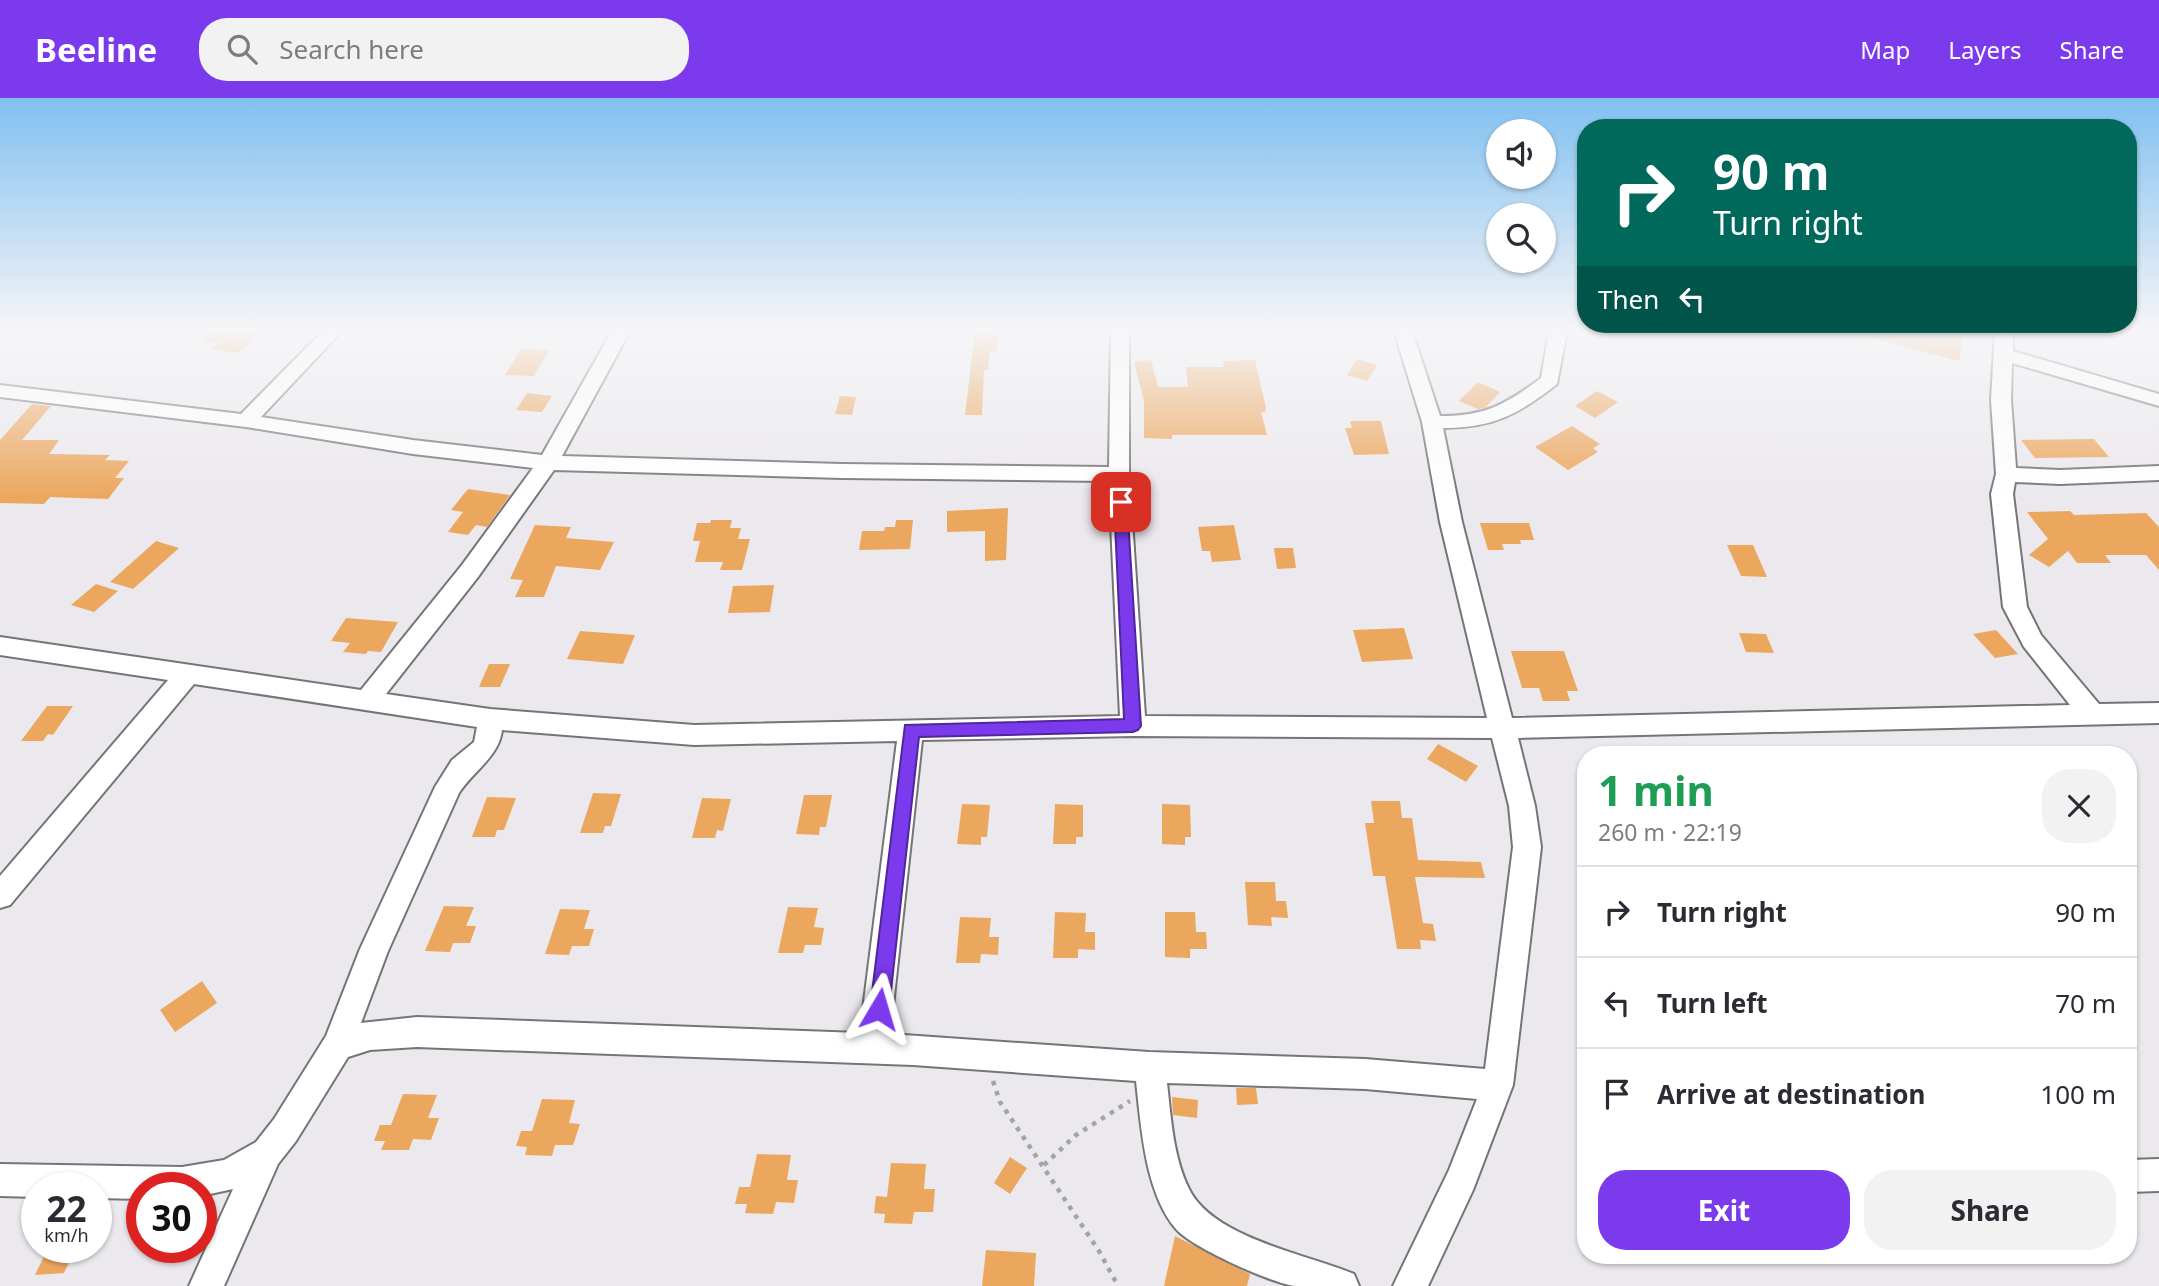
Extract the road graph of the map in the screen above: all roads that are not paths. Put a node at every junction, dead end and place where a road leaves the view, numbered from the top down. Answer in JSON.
{"nodes":[{"id":1,"x":279,"y":386,"type":"edge"},
{"id":2,"x":590,"y":386,"type":"edge"},
{"id":3,"x":1120,"y":386,"type":"edge"},
{"id":4,"x":1421,"y":386,"type":"edge"},
{"id":5,"x":1542,"y":386,"type":"edge"},
{"id":6,"x":2002,"y":386,"type":"edge"},
{"id":7,"x":2113,"y":386,"type":"edge"},
{"id":8,"x":0,"y":391,"type":"edge"},
{"id":9,"x":2159,"y":400,"type":"edge"},
{"id":10,"x":246,"y":421,"type":"junction"},
{"id":11,"x":1432,"y":422,"type":"junction"},
{"id":12,"x":548,"y":463,"type":"junction"},
{"id":13,"x":2159,"y":473,"type":"edge"},
{"id":14,"x":1119,"y":474,"type":"junction"},
{"id":15,"x":2006,"y":474,"type":"junction"},
{"id":16,"x":0,"y":646,"type":"edge"},
{"id":17,"x":188,"y":674,"type":"junction"},
{"id":18,"x":368,"y":699,"type":"junction"},
{"id":19,"x":2159,"y":713,"type":"edge"},
{"id":20,"x":2092,"y":715,"type":"junction"},
{"id":21,"x":490,"y":719,"type":"junction"},
{"id":22,"x":1133,"y":726,"type":"junction"},
{"id":23,"x":1503,"y":728,"type":"junction"},
{"id":24,"x":911,"y":730,"type":"junction"},
{"id":25,"x":0,"y":896,"type":"edge"},
{"id":26,"x":338,"y":1045,"type":"junction"},
{"id":27,"x":872,"y":1049,"type":"junction"},
{"id":28,"x":1151,"y":1077,"type":"junction"},
{"id":29,"x":1498,"y":1085,"type":"junction"},
{"id":30,"x":267,"y":1153,"type":"junction"},
{"id":31,"x":2159,"y":1175,"type":"edge"},
{"id":32,"x":2137,"y":1176,"type":"edge"},
{"id":33,"x":0,"y":1180,"type":"edge"},
{"id":34,"x":206,"y":1286,"type":"edge"},
{"id":35,"x":1342,"y":1286,"type":"edge"},
{"id":36,"x":1410,"y":1286,"type":"edge"}],
"edges":[{"from":1,"to":10,"type":"street"},
{"from":2,"to":12,"type":"street"},
{"from":3,"to":14,"type":"street"},
{"from":4,"to":11,"type":"street"},
{"from":5,"to":11,"type":"street"},
{"from":6,"to":15,"type":"street"},
{"from":7,"to":9,"type":"street"},
{"from":8,"to":10,"type":"street"},
{"from":10,"to":12,"type":"street"},
{"from":11,"to":23,"type":"street"},
{"from":12,"to":14,"type":"street"},
{"from":12,"to":18,"type":"street"},
{"from":13,"to":15,"type":"street"},
{"from":14,"to":22,"type":"street"},
{"from":15,"to":20,"type":"street"},
{"from":16,"to":17,"type":"street"},
{"from":17,"to":18,"type":"street"},
{"from":17,"to":25,"type":"street"},
{"from":18,"to":21,"type":"street"},
{"from":19,"to":20,"type":"street"},
{"from":20,"to":23,"type":"street"},
{"from":21,"to":24,"type":"street"},
{"from":21,"to":26,"type":"street"},
{"from":22,"to":23,"type":"street"},
{"from":22,"to":24,"type":"street"},
{"from":23,"to":29,"type":"street"},
{"from":24,"to":27,"type":"street"},
{"from":26,"to":27,"type":"street"},
{"from":26,"to":30,"type":"street"},
{"from":27,"to":28,"type":"street"},
{"from":28,"to":29,"type":"street"},
{"from":28,"to":35,"type":"street"},
{"from":29,"to":36,"type":"street"},
{"from":30,"to":33,"type":"street"},
{"from":30,"to":34,"type":"street"},
{"from":31,"to":32,"type":"street"}]}
